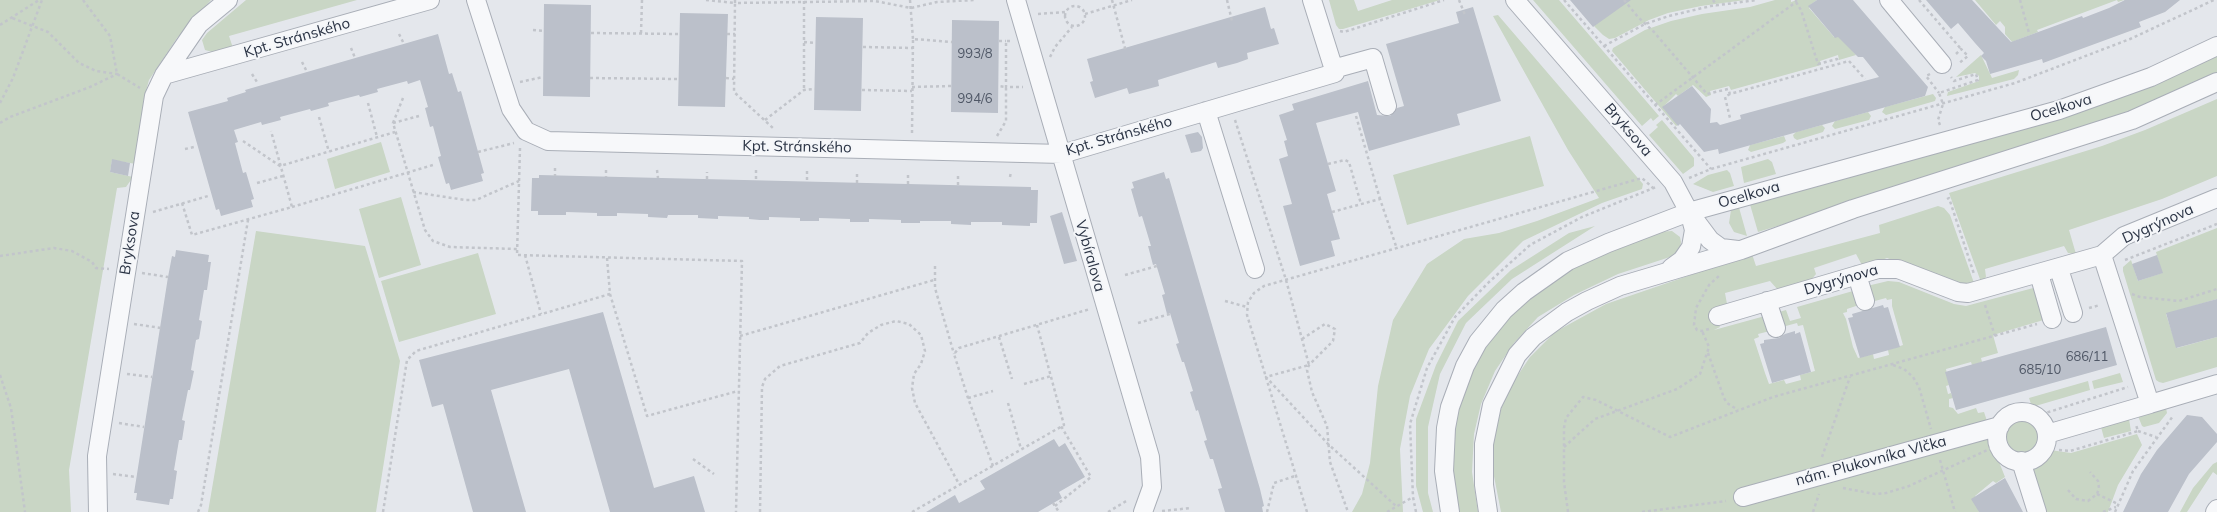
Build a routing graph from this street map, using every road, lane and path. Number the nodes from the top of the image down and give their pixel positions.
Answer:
1 (38, 0) edge
2 (42, 0) edge
3 (83, 0) edge
4 (228, 0) edge
5 (430, 0) edge
6 (476, 0) edge
7 (642, 0) edge
8 (706, 0) edge
9 (804, 0) edge
10 (910, 0) edge
11 (975, 0) edge
12 (1016, 0) edge
13 (1112, 0) edge
14 (1132, 0) edge
15 (1227, 0) edge
16 (1312, 0) edge
17 (1444, 0) edge
18 (1459, 0) edge
19 (1515, 0) edge
20 (1564, 0) edge
21 (1624, 0) edge
22 (1713, 0) edge
23 (1757, 0) edge
24 (1889, 0) edge
25 (1919, 0) edge
26 (2020, 0) edge
27 (2214, 0) edge
28 (735, 1) edge
29 (1796, 1) edge
30 (2208, 1) edge
31 (1114, 5) junction
32 (1717, 6) junction
33 (911, 8) junction
34 (1065, 12) junction
35 (1085, 14) junction
36 (1034, 15) dead end
37 (1465, 15) dead end
38 (12, 18) junction
39 (1232, 21) dead end
40 (0, 24) edge
41 (1645, 24) junction
42 (32, 25) junction
43 (1072, 26) junction
44 (1321, 28) junction
45 (533, 30) dead end
46 (544, 31) dead end
47 (591, 33) dead end
48 (641, 33) junction
49 (2029, 33) dead end
50 (399, 34) dead end
51 (680, 34) dead end
52 (727, 34) dead end
53 (735, 34) junction
54 (913, 39) junction
55 (1012, 40) dead end
56 (999, 41) dead end
57 (804, 42) junction
58 (952, 42) dead end
59 (1006, 42) junction
60 (816, 43) dead end
61 (404, 44) dead end
62 (1604, 46) junction
63 (2217, 46) edge
64 (863, 47) dead end
65 (351, 48) dead end
66 (912, 48) junction
67 (1962, 49) dead end
68 (1126, 52) dead end
69 (355, 58) dead end
70 (1049, 60) dead end
71 (302, 62) dead end
72 (1839, 64) junction
73 (1942, 64) dead end
74 (1333, 69) junction
75 (307, 72) dead end
76 (117, 74) junction
77 (252, 74) dead end
78 (164, 75) junction
79 (543, 77) dead end
80 (1693, 77) junction
81 (590, 78) dead end
82 (726, 78) dead end
83 (679, 79) dead end
84 (734, 79) junction
85 (1865, 79) dead end
86 (258, 82) dead end
87 (2217, 82) edge
88 (515, 83) dead end
89 (951, 86) dead end
90 (998, 86) dead end
91 (912, 87) junction
92 (1006, 87) junction
93 (1025, 87) dead end
94 (815, 89) dead end
95 (804, 90) junction
96 (862, 90) dead end
97 (912, 91) junction
98 (1730, 94) junction
99 (154, 96) junction
100 (403, 98) dead end
101 (0, 103) edge
102 (368, 103) dead end
103 (1235, 103) junction
104 (1387, 106) dead end
105 (1655, 106) junction
106 (1206, 111) junction
107 (419, 116) dead end
108 (1356, 116) dead end
109 (318, 117) dead end
110 (1730, 118) dead end
111 (764, 120) junction
112 (0, 123) edge
113 (393, 123) junction
114 (775, 130) dead end
115 (271, 131) dead end
116 (395, 132) junction
117 (377, 137) junction
118 (912, 137) dead end
119 (994, 140) dead end
120 (243, 141) dead end
121 (194, 147) dead end
122 (185, 149) dead end
123 (328, 152) junction
124 (478, 152) dead end
125 (1062, 154) junction
126 (1328, 164) dead end
127 (433, 165) dead end
128 (280, 166) junction
129 (555, 168) dead end
130 (1711, 169) junction
131 (606, 170) dead end
132 (657, 170) dead end
133 (756, 170) dead end
134 (807, 171) dead end
135 (707, 172) dead end
136 (1011, 172) dead end
137 (407, 173) junction
138 (857, 173) dead end
139 (908, 174) dead end
140 (283, 176) junction
141 (555, 176) dead end
142 (958, 176) dead end
143 (606, 177) dead end
144 (1010, 177) dead end
145 (658, 178) dead end
146 (707, 179) dead end
147 (756, 180) dead end
148 (519, 181) junction
149 (807, 181) dead end
150 (1673, 182) junction
151 (257, 183) dead end
152 (857, 183) dead end
153 (908, 184) dead end
154 (958, 185) dead end
155 (1653, 188) dead end
156 (413, 192) junction
157 (208, 196) dead end
158 (2217, 198) edge
159 (1380, 199) junction
160 (1942, 200) dead end
161 (182, 203) junction
162 (1361, 204) junction
163 (292, 207) junction
164 (1332, 212) dead end
165 (1689, 212) junction
166 (148, 213) dead end
167 (248, 220) junction
168 (2217, 224) edge
169 (517, 249) junction
170 (1397, 249) junction
171 (1741, 250) junction
172 (2102, 255) junction
173 (0, 256) edge
174 (525, 256) junction
175 (607, 258) junction
176 (935, 266) dead end
177 (1156, 266) dead end
178 (1255, 269) dead end
179 (2058, 269) junction
180 (1973, 270) dead end
181 (125, 271) junction
182 (1724, 272) dead end
183 (2039, 274) junction
184 (1125, 275) dead end
185 (1857, 275) junction
186 (1654, 276) junction
187 (168, 277) dead end
188 (934, 280) junction
189 (1286, 280) junction
190 (2111, 282) junction
191 (2217, 289) edge
192 (2130, 293) dead end
193 (610, 294) junction
194 (1225, 301) dead end
195 (1767, 301) junction
196 (1865, 301) dead end
197 (2104, 304) dead end
198 (1248, 307) junction
199 (1094, 308) dead end
200 (2073, 313) joint
201 (541, 314) junction
202 (1170, 314) dead end
203 (1989, 317) dead end
204 (2052, 319) joint
205 (1716, 322) joint
206 (1138, 323) dead end
207 (130, 324) dead end
208 (1037, 325) junction
209 (160, 328) dead end
210 (1776, 328) dead end
211 (1702, 331) junction
212 (740, 336) junction
213 (1995, 336) junction
214 (999, 337) junction
215 (1302, 339) junction
216 (1708, 353) junction
217 (954, 354) junction
218 (1309, 365) junction
219 (125, 373) dead end
220 (0, 375) edge
221 (1051, 376) junction
222 (1850, 376) junction
223 (152, 377) dead end
224 (1266, 377) junction
225 (1012, 379) dead end
226 (1024, 384) dead end
227 (2217, 384) edge
228 (2128, 387) dead end
229 (738, 391) junction
230 (993, 391) dead end
231 (968, 398) junction
232 (1008, 403) dead end
233 (2150, 404) junction
234 (1738, 410) junction
235 (1620, 411) junction
236 (2175, 414) dead end
237 (2036, 416) junction
238 (114, 422) dead end
239 (1061, 426) junction
240 (2000, 426) junction
241 (144, 427) dead end
242 (2138, 431) dead end
243 (2047, 434) junction
244 (2156, 437) junction
245 (1328, 444) junction
246 (1999, 445) junction
247 (1564, 447) junction
248 (1021, 449) junction
249 (693, 458) dead end
250 (2021, 461) junction
251 (993, 466) junction
252 (2090, 472) dead end
253 (109, 474) dead end
254 (714, 474) dead end
255 (1295, 476) junction
256 (1816, 476) junction
257 (136, 477) dead end
258 (959, 484) junction
259 (1839, 488) dead end
260 (2068, 490) dead end
261 (2097, 494) junction
262 (1413, 497) dead end
263 (1736, 499) joint
264 (1138, 505) edge
265 (1396, 506) junction
266 (2117, 506) junction
267 (1191, 508) dead end
268 (2217, 509) edge
269 (25, 512) edge
270 (98, 512) edge
271 (198, 512) edge
272 (383, 512) edge
273 (736, 512) edge
274 (760, 512) edge
275 (912, 512) edge
276 (1059, 512) edge
277 (1108, 512) edge
278 (1154, 512) edge
279 (1267, 512) edge
280 (1307, 512) edge
281 (1348, 512) edge
282 (1387, 512) edge
283 (1450, 512) edge
284 (1488, 512) edge
285 (1568, 512) edge
286 (1642, 512) edge
287 (1814, 512) edge
288 (2037, 512) edge
289 (2103, 512) edge
290 (2115, 512) edge
291 (2215, 512) edge

1 - 38 path
2 - 42 path
3 - 76 path
4 - 78 street, Bryksova
5 - 78 street, Kpt. Stránského
6 - 125 street, Kpt. Stránského
7 - 48 path
8 - 28 path
9 - 28 path
9 - 33 path
9 - 57 path
10 - 33 path
11 - 33 path
12 - 125 street, Vybíralova
13 - 31 path
14 - 31 path
15 - 39 path
16 - 44 street
17 - 44 path
18 - 37 path
19 - 150 street, Bryksova
20 - 62 path
21 - 41 path
22 - 32 path
23 - 32 path
24 - 73 street
25 - 67 path
26 - 49 path
27 - 30 path
28 - 53 path
29 - 72 path
29 - 80 path
30 - 130 path
31 - 35 path
31 - 68 path
32 - 41 path
33 - 54 path
34 - 35 path
34 - 36 path
34 - 43 path
35 - 43 path
38 - 40 path
38 - 42 path
41 - 62 path
41 - 80 path
42 - 76 path
42 - 101 path
43 - 70 path
44 - 74 street
45 - 46 path
47 - 48 path
48 - 51 path
50 - 61 path
52 - 53 path
53 - 84 path
54 - 58 path
54 - 66 path
55 - 59 path
56 - 59 path
57 - 60 path
57 - 95 path
59 - 92 path
62 - 105 path
63 - 165 street, Ocelkova
64 - 66 path
65 - 69 path
66 - 91 path
71 - 75 path
72 - 85 path
72 - 98 path
74 - 103 street, Kpt. Stránského
74 - 104 street
76 - 99 path
76 - 112 path
77 - 86 path
78 - 99 street, Bryksova
79 - 88 path
80 - 98 path
80 - 105 path
81 - 83 path
82 - 84 path
84 - 111 path
87 - 171 street
89 - 91 path
90 - 92 path
91 - 97 path
92 - 93 path
92 - 119 path
94 - 95 path
95 - 111 path
96 - 97 path
97 - 118 path
98 - 110 path
99 - 181 street, Bryksova
100 - 113 path
102 - 117 path
103 - 106 street, Kpt. Stránského
103 - 189 path
105 - 130 path
106 - 125 street, Kpt. Stránského
106 - 178 street
107 - 113 path
108 - 159 path
109 - 123 path
111 - 114 path
113 - 116 path
115 - 128 path
116 - 117 path
116 - 137 path
117 - 123 path
120 - 128 path
121 - 122 path
123 - 128 path
124 - 148 path
125 - 264 street, Vybíralova
126 - 162 path
127 - 137 path
128 - 140 path
129 - 141 path
130 - 150 path
131 - 143 path
132 - 145 path
133 - 147 path
134 - 149 path
135 - 146 path
136 - 144 path
137 - 156 path
137 - 163 path
138 - 152 path
139 - 153 path
140 - 151 path
140 - 163 path
142 - 154 path
148 - 156 path
148 - 169 path
150 - 165 street, Bryksova
155 - 170 path
156 - 169 path
157 - 161 path
158 - 172 street, Dygrýnova
159 - 162 path
159 - 170 path
160 - 180 path
161 - 166 path
161 - 167 path
162 - 164 path
163 - 167 path
165 - 171 street, Bryksova
165 - 186 street
165 - 283 street, Ocelkova
167 - 271 path
168 - 190 path
169 - 174 path
170 - 189 path
171 - 186 street
172 - 179 street, Dygrýnova
172 - 190 street
173 - 181 path
174 - 175 path
174 - 201 path
175 - 193 path
175 - 212 path
176 - 188 path
177 - 184 path
179 - 183 street, Dygrýnova
179 - 200 street
181 - 187 path
181 - 270 street, Bryksova
182 - 211 path
183 - 185 street, Dygrýnova
183 - 204 street
185 - 195 street, Dygrýnova
185 - 196 street
186 - 284 street
188 - 212 path
188 - 217 path
189 - 198 path
189 - 215 path
190 - 233 street
191 - 192 path
193 - 201 path
193 - 229 path
194 - 198 path
195 - 205 street, Dygrýnova
195 - 210 street
197 - 200 path
198 - 224 path
199 - 208 path
201 - 272 path
202 - 206 path
203 - 213 path
204 - 213 path
205 - 211 path
207 - 209 path
208 - 214 path
208 - 221 path
211 - 216 path
212 - 229 path
213 - 222 path
214 - 217 path
214 - 225 path
215 - 218 path
215 - 218 path
216 - 234 path
216 - 235 path
217 - 231 path
218 - 224 path
218 - 245 path
219 - 223 path
220 - 269 path
221 - 226 path
221 - 239 path
222 - 234 path
222 - 256 path
224 - 245 path
224 - 255 path
227 - 233 street
228 - 237 path
229 - 273 path
230 - 231 path
231 - 251 path
232 - 248 path
233 - 243 street
234 - 235 path
235 - 247 path
235 - 247 path
236 - 244 path
237 - 240 street, nám. Plukovníka Vlčka
237 - 243 street
238 - 241 path
239 - 248 path
239 - 276 path
240 - 246 street
240 - 256 street, nám. Plukovníka Vlčka
242 - 244 path
243 - 250 street
244 - 266 path
245 - 265 path
245 - 281 path
246 - 250 street
246 - 259 path
247 - 285 path
248 - 251 path
249 - 254 path
250 - 288 street
251 - 258 path
252 - 261 path
253 - 257 path
255 - 279 path
255 - 280 path
256 - 263 street, nám. Plukovníka Vlčka
256 - 287 path
258 - 274 path
258 - 275 path
260 - 261 path
261 - 266 path
262 - 265 path
263 - 286 path
264 - 277 path
265 - 282 path
266 - 289 path
266 - 290 path
267 - 278 path
268 - 291 street

